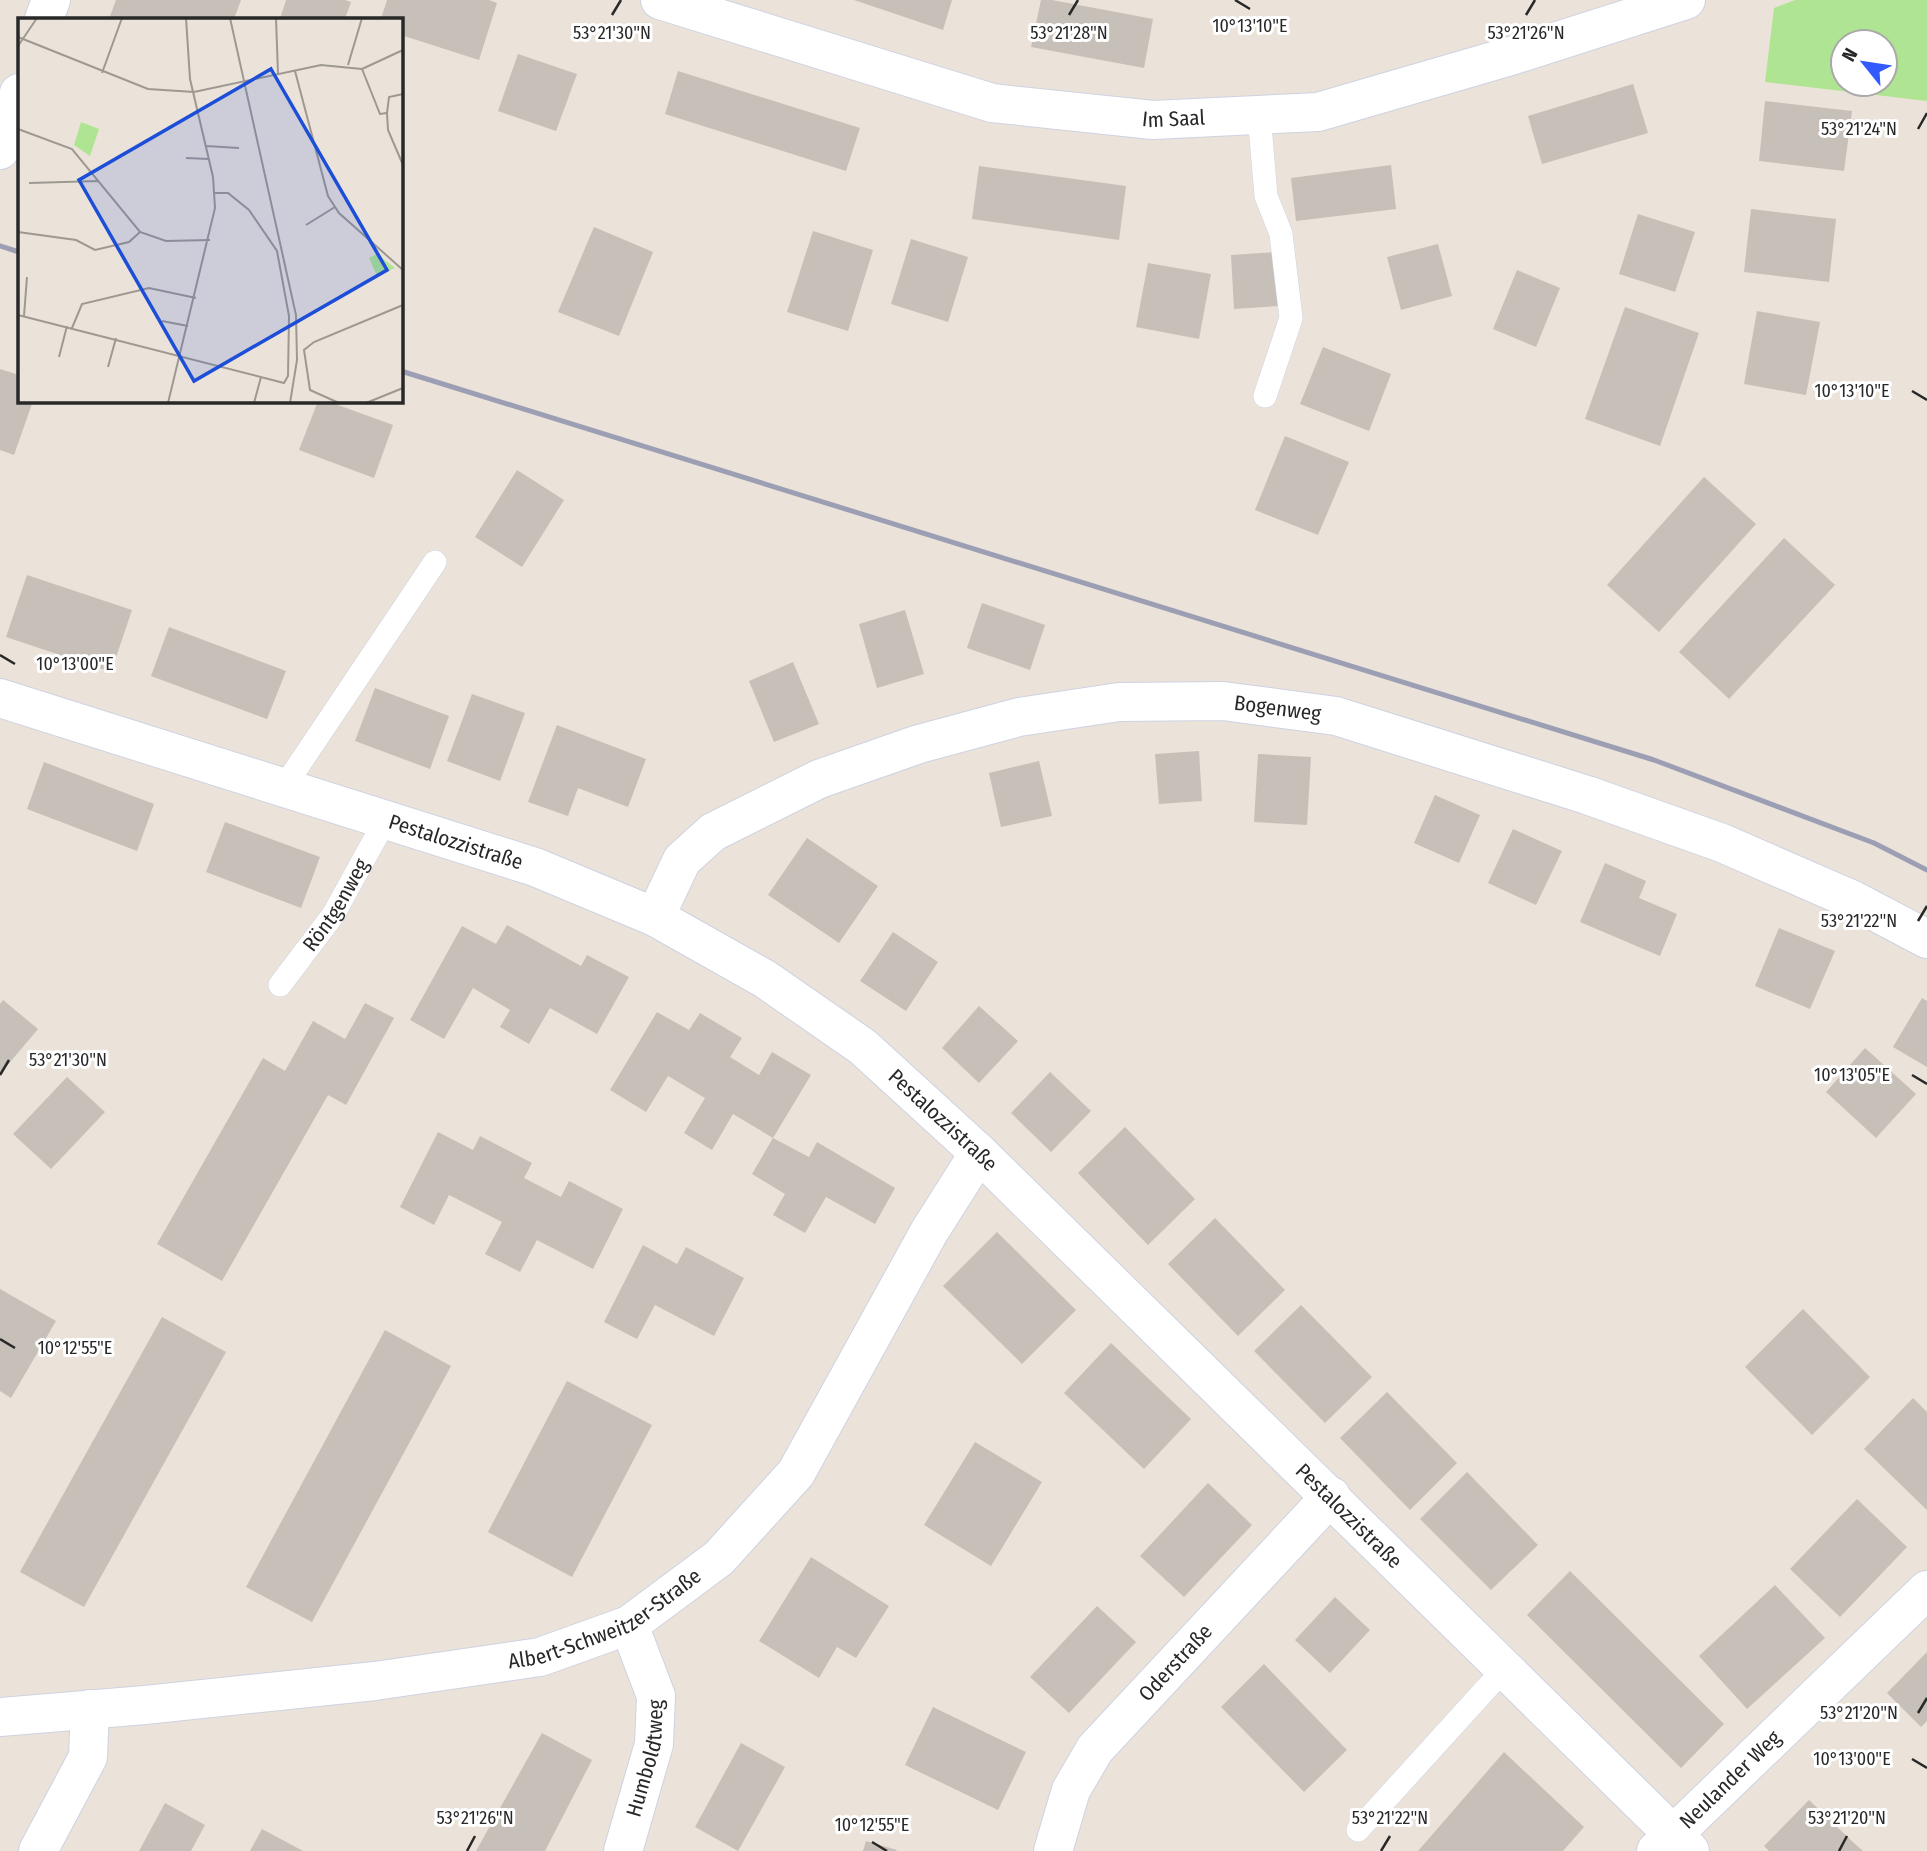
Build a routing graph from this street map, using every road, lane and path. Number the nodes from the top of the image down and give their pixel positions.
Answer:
1 (51, 0) edge
2 (660, 0) edge
3 (1686, 0) edge
4 (44, 18) edge
5 (18, 96) edge
6 (1259, 114) junction
7 (0, 150) edge
8 (1265, 396) dead end
9 (435, 562) dead end
10 (0, 698) edge
11 (284, 787) junction
12 (386, 819) junction
13 (656, 917) junction
14 (1927, 939) edge
15 (280, 985) dead end
16 (979, 1153) junction
17 (1331, 1496) junction
18 (1927, 1590) edge
19 (629, 1625) junction
20 (1505, 1668) junction
21 (90, 1709) junction
22 (0, 1717) edge
23 (1358, 1830) dead end
24 (1673, 1845) edge
25 (38, 1851) edge
26 (622, 1851) edge
27 (1053, 1851) edge

1 - 4 street
2 - 6 street, Im Saal
3 - 6 street, Im Saal
5 - 7 street
6 - 8 lane
9 - 11 lane
10 - 11 street, Pestalozzistraße
11 - 12 street, Pestalozzistraße
12 - 13 street, Pestalozzistraße
12 - 15 lane, Röntgenweg
13 - 14 street, Bogenweg
13 - 16 street, Pestalozzistraße
16 - 17 street, Pestalozzistraße
16 - 19 street, Albert-Schweitzer-Straße
17 - 20 street, Pestalozzistraße
17 - 27 street, Oderstraße
18 - 24 street, Neulander Weg
19 - 21 street, Albert-Schweitzer-Straße
19 - 26 street, Humboldtweg
20 - 23 lane
20 - 24 street, Pestalozzistraße
21 - 22 street, Albert-Schweitzer-Straße
21 - 25 street

